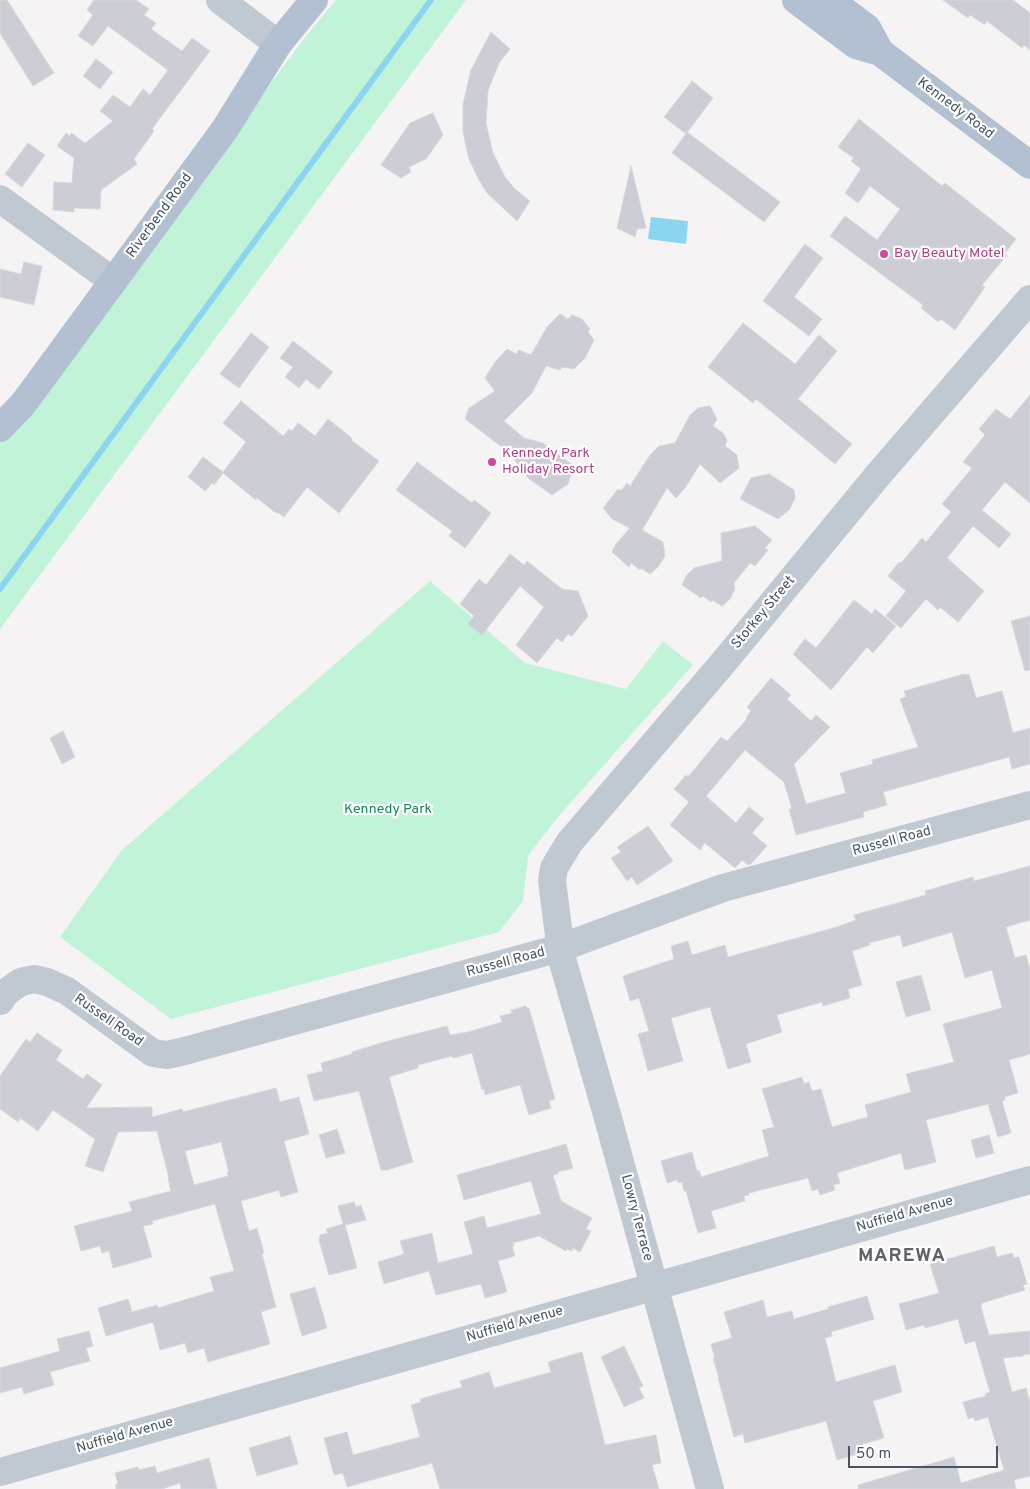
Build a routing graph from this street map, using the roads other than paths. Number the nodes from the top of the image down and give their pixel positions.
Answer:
1 (220, 0) edge
2 (314, 0) edge
3 (796, 0) edge
4 (842, 5) edge
5 (278, 44) junction
6 (880, 52) junction
7 (1030, 165) edge
8 (0, 199) edge
9 (113, 281) junction
10 (1030, 299) edge
11 (0, 428) edge
12 (1030, 805) edge
13 (560, 948) junction
14 (0, 1001) edge
15 (1030, 1180) edge
16 (654, 1285) junction
17 (0, 1472) edge
18 (710, 1489) edge

1 - 5 street
2 - 5 main road, Riverbend Road
3 - 6 main road, Kennedy Road
4 - 6 main road, Kennedy Road
5 - 9 main road, Riverbend Road
6 - 7 main road, Kennedy Road
8 - 9 street
9 - 11 main road, Riverbend Road
10 - 13 street, Storkey Street
12 - 13 street, Russell Road
13 - 14 street, Russell Road
13 - 16 street, Lowry Terrace
15 - 16 street, Nuffield Avenue
16 - 17 street, Nuffield Avenue
16 - 18 street, Lowry Terrace

